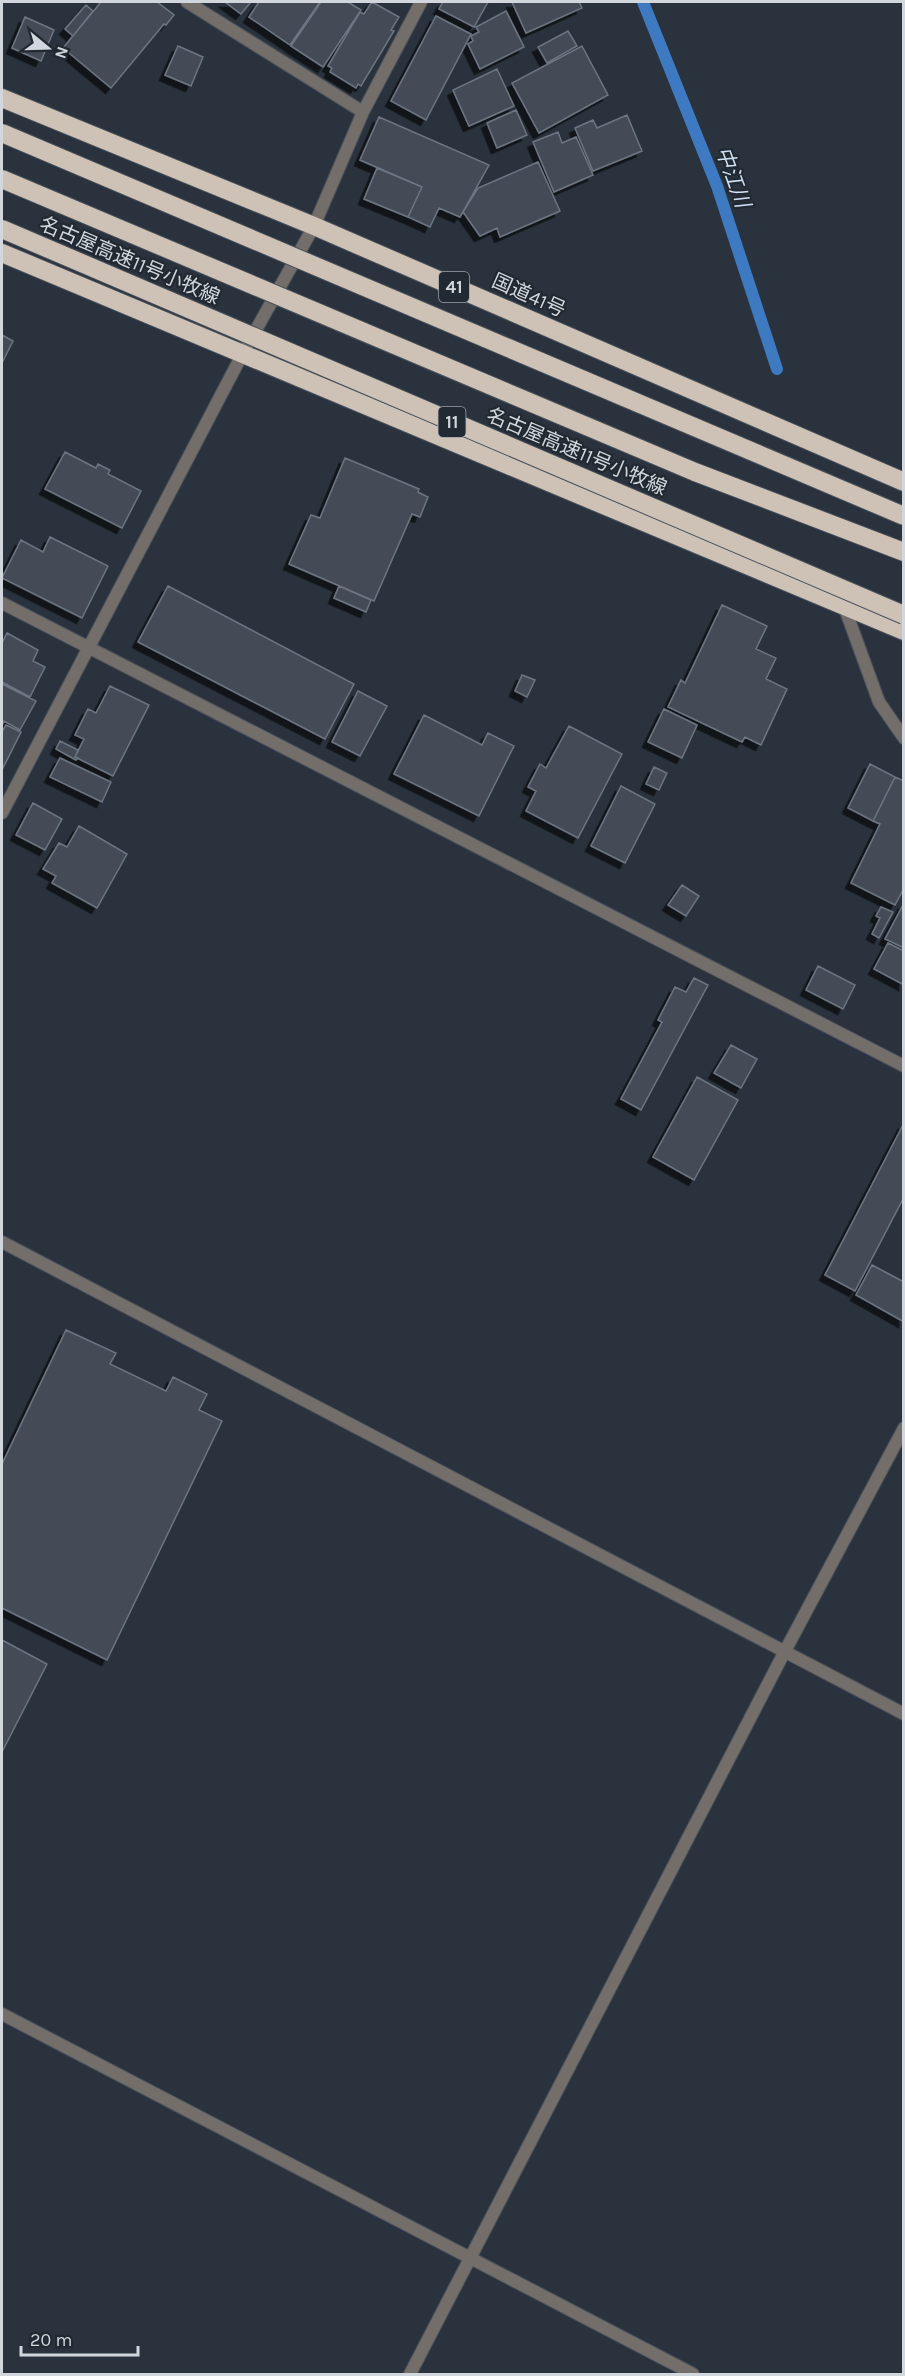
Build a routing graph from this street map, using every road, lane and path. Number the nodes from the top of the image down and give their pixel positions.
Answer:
1 (187, 2) edge
2 (422, 2) edge
3 (2, 98) edge
4 (363, 112) junction
5 (2, 133) edge
6 (2, 179) edge
7 (314, 226) junction
8 (2, 229) edge
9 (2, 253) edge
10 (243, 353) junction
11 (903, 483) edge
12 (903, 516) edge
13 (903, 552) edge
14 (2, 603) edge
15 (844, 606) junction
16 (903, 615) edge
17 (903, 631) edge
18 (88, 649) junction
19 (903, 738) edge
20 (2, 813) edge
21 (903, 1066) edge
22 (2, 1242) edge
23 (903, 1428) edge
24 (784, 1651) junction
25 (903, 1714) edge
26 (2, 2014) edge
27 (470, 2257) junction
28 (410, 2374) edge
29 (693, 2374) edge

1 - 4 street
2 - 4 street
3 - 7 highway, 国道41号 / 41
4 - 7 street
5 - 12 highway, bridge
6 - 13 highway, bridge
7 - 10 street
7 - 11 highway, 国道41号 / 41
8 - 16 highway, 名古屋高速11号小牧線 / 11, bridge
9 - 10 highway
10 - 15 highway
10 - 18 street
14 - 18 street
15 - 17 highway
15 - 19 street
18 - 20 street
18 - 21 street
22 - 24 street
23 - 24 street
24 - 25 street
24 - 27 street
26 - 27 street
27 - 28 street
27 - 29 street

